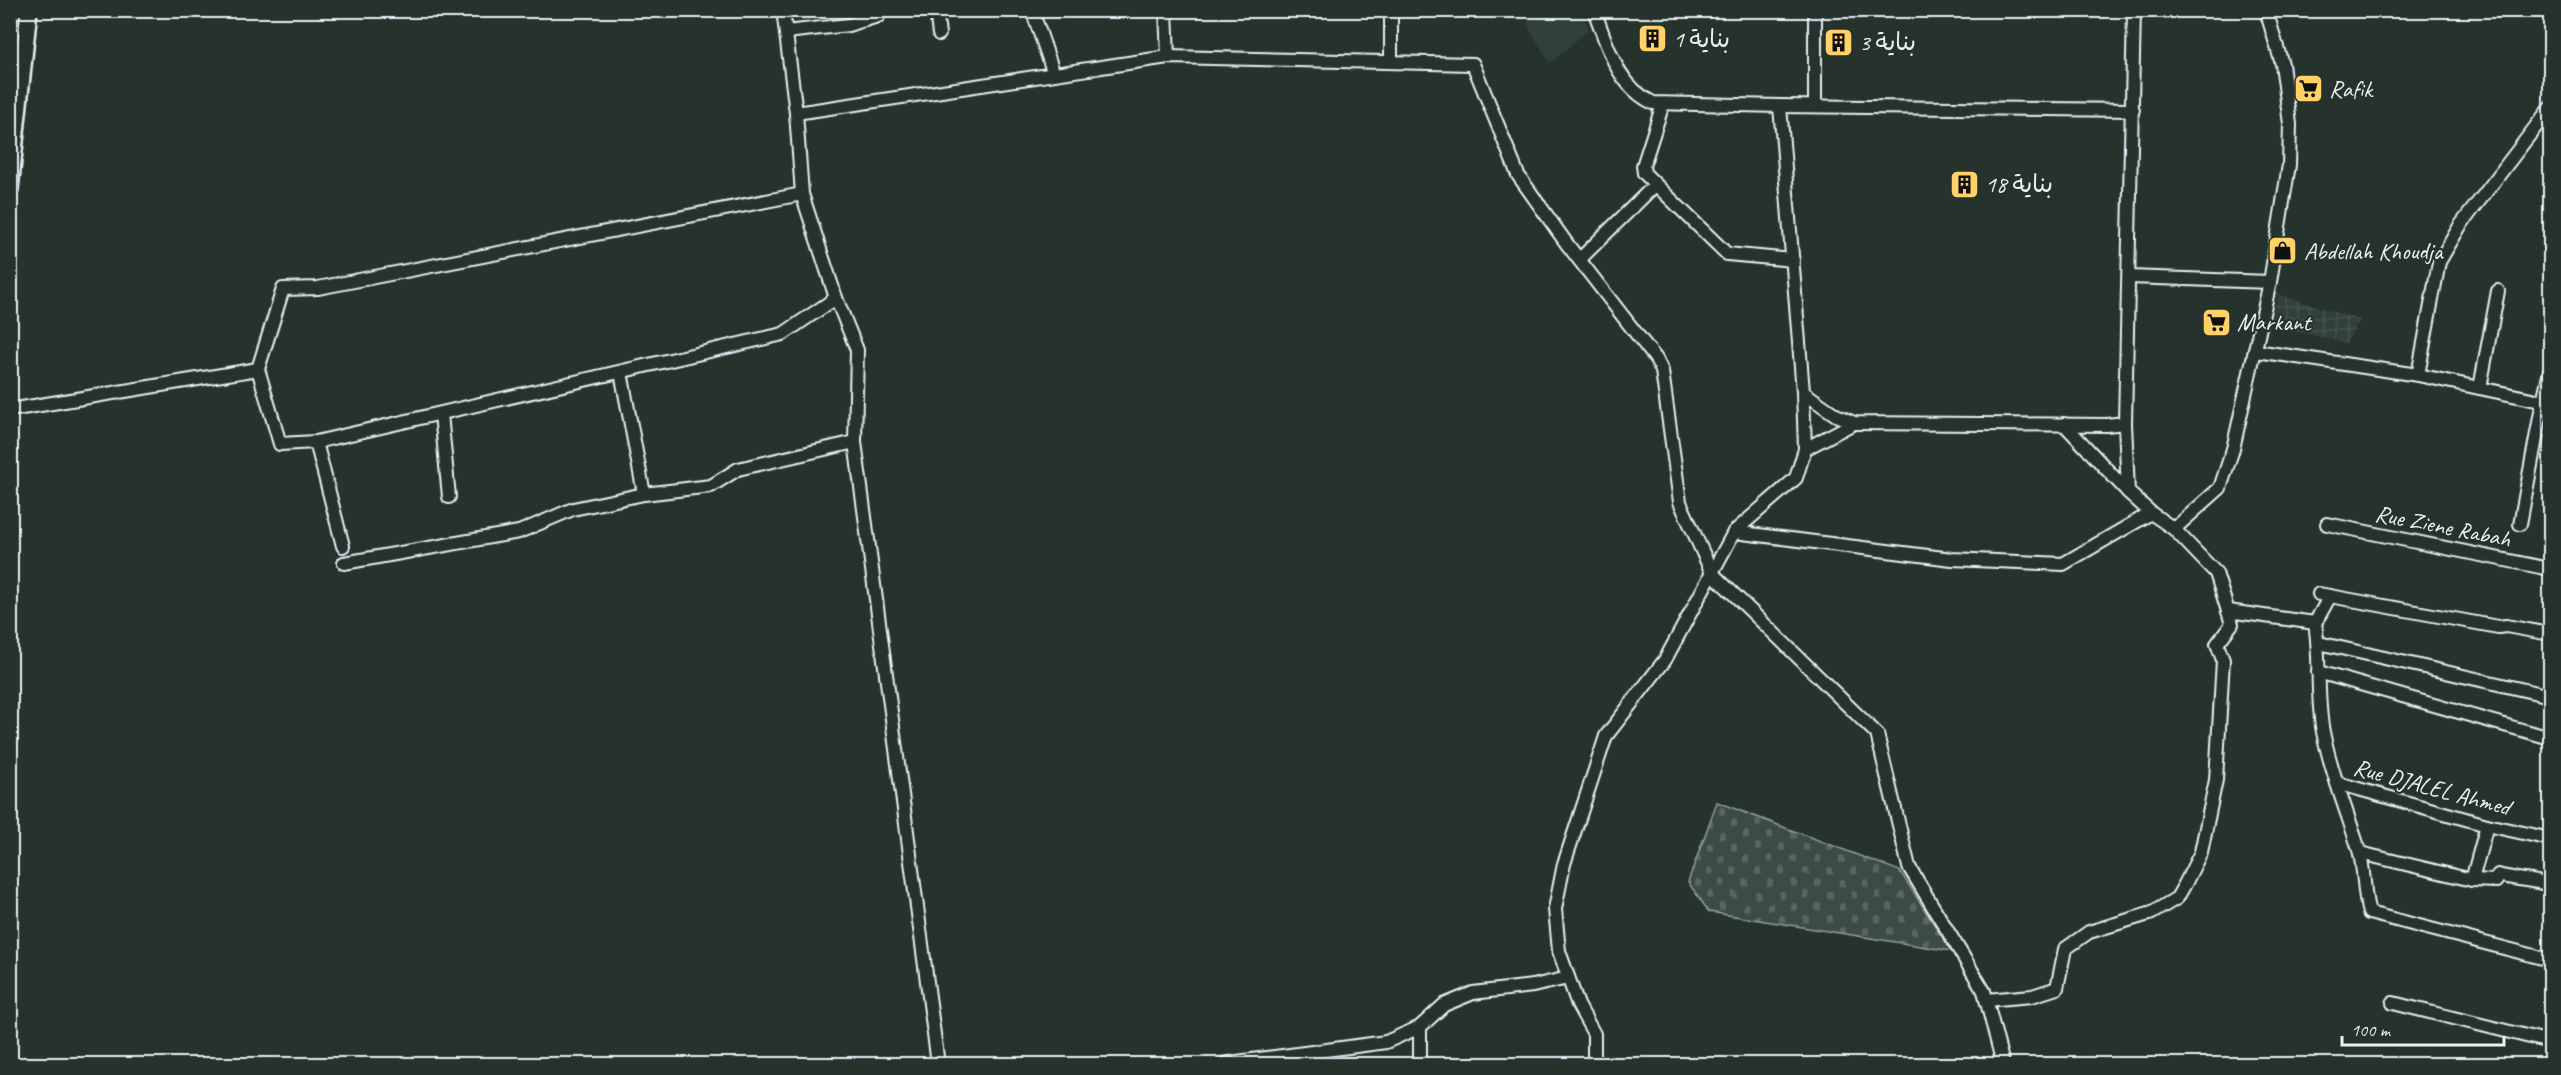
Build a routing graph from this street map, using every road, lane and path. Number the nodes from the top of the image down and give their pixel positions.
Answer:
1 (29, 10) edge
2 (783, 10) edge
3 (846, 10) edge
4 (878, 10) edge
5 (936, 10) edge
6 (1032, 10) edge
7 (1166, 10) edge
8 (1390, 10) edge
9 (1594, 10) edge
10 (1815, 10) edge
11 (2134, 10) edge
12 (2266, 10) edge
13 (848, 25) junction
14 (786, 32) junction
15 (939, 34) dead end
16 (1168, 57) junction
17 (1391, 62) junction
18 (1054, 74) junction
19 (1663, 104) junction
20 (1780, 106) junction
21 (1815, 106) junction
22 (2550, 108) edge
23 (2133, 110) junction
24 (796, 113) junction
25 (1655, 184) junction
26 (10, 189) edge
27 (802, 194) junction
28 (1580, 259) junction
29 (1793, 260) junction
30 (2129, 277) junction
31 (2270, 282) junction
32 (2498, 291) dead end
33 (836, 298) junction
34 (2256, 351) junction
35 (258, 369) junction
36 (2550, 371) edge
37 (621, 372) junction
38 (2418, 375) junction
39 (2480, 388) junction
40 (1803, 392) junction
41 (2546, 402) edge
42 (10, 410) edge
43 (441, 414) junction
44 (1854, 423) junction
45 (2125, 423) junction
46 (2064, 424) junction
47 (316, 442) junction
48 (855, 442) junction
49 (1805, 449) junction
50 (2128, 492) junction
51 (644, 494) junction
52 (449, 496) dead end
53 (2151, 513) junction
54 (2327, 524) dead end
55 (2520, 524) dead end
56 (2174, 529) junction
57 (1734, 532) junction
58 (343, 546) dead end
59 (344, 563) dead end
60 (2550, 569) edge
61 (1712, 573) junction
62 (2228, 611) junction
63 (2315, 623) junction
64 (2550, 634) edge
65 (2319, 643) junction
66 (2318, 672) junction
67 (2550, 696) edge
68 (2550, 738) edge
69 (2337, 783) junction
70 (2487, 825) junction
71 (2550, 839) edge
72 (2360, 853) junction
73 (2472, 880) junction
74 (2550, 885) edge
75 (2550, 960) edge
76 (1568, 978) junction
77 (1986, 1000) junction
78 (2393, 1003) dead end
79 (1420, 1027) junction
80 (2550, 1042) edge
81 (938, 1065) edge
82 (1222, 1065) edge
83 (1420, 1065) edge
84 (1594, 1065) edge
85 (2003, 1065) edge

1 - 26 street
2 - 14 street
3 - 13 street
4 - 13 street
5 - 15 street
6 - 18 street
7 - 16 street
8 - 17 street
9 - 19 street
10 - 21 street
11 - 23 street
12 - 31 street
13 - 14 street
14 - 24 street
16 - 17 street
16 - 18 street
17 - 28 street
18 - 24 street
19 - 20 street
19 - 25 street
20 - 21 street
20 - 29 street
21 - 23 street
22 - 38 street
23 - 30 street
24 - 27 street
25 - 28 street
25 - 29 street
27 - 33 street
27 - 35 street
28 - 61 street
29 - 40 street
30 - 31 street
30 - 45 street
31 - 34 street
32 - 39 street
33 - 37 street
33 - 48 street
34 - 38 street
34 - 56 street
35 - 42 street
35 - 47 street
36 - 41 street
37 - 43 street
37 - 51 street
38 - 39 street
39 - 41 street
40 - 44 street
40 - 49 street
41 - 55 street
43 - 47 street
43 - 52 street
44 - 46 street
44 - 49 street
45 - 46 street
45 - 50 street
46 - 50 street
47 - 58 street
48 - 51 street
48 - 81 street
49 - 57 street
50 - 53 street
51 - 59 street
53 - 56 street
53 - 57 street
54 - 60 street, Rue Ziene Rabah
56 - 62 street
57 - 61 street
61 - 76 street
61 - 77 street
62 - 63 street
62 - 77 street
63 - 64 street
63 - 65 street
65 - 66 street
65 - 67 street
66 - 68 street
66 - 69 street
69 - 70 street, Rue DJALEL Ahmed
69 - 72 street
70 - 71 street, Rue DJALEL Ahmed
70 - 73 street
72 - 73 street
72 - 75 street
73 - 74 street
76 - 79 street
76 - 84 street
77 - 85 street
78 - 80 street
79 - 82 street
79 - 83 street

